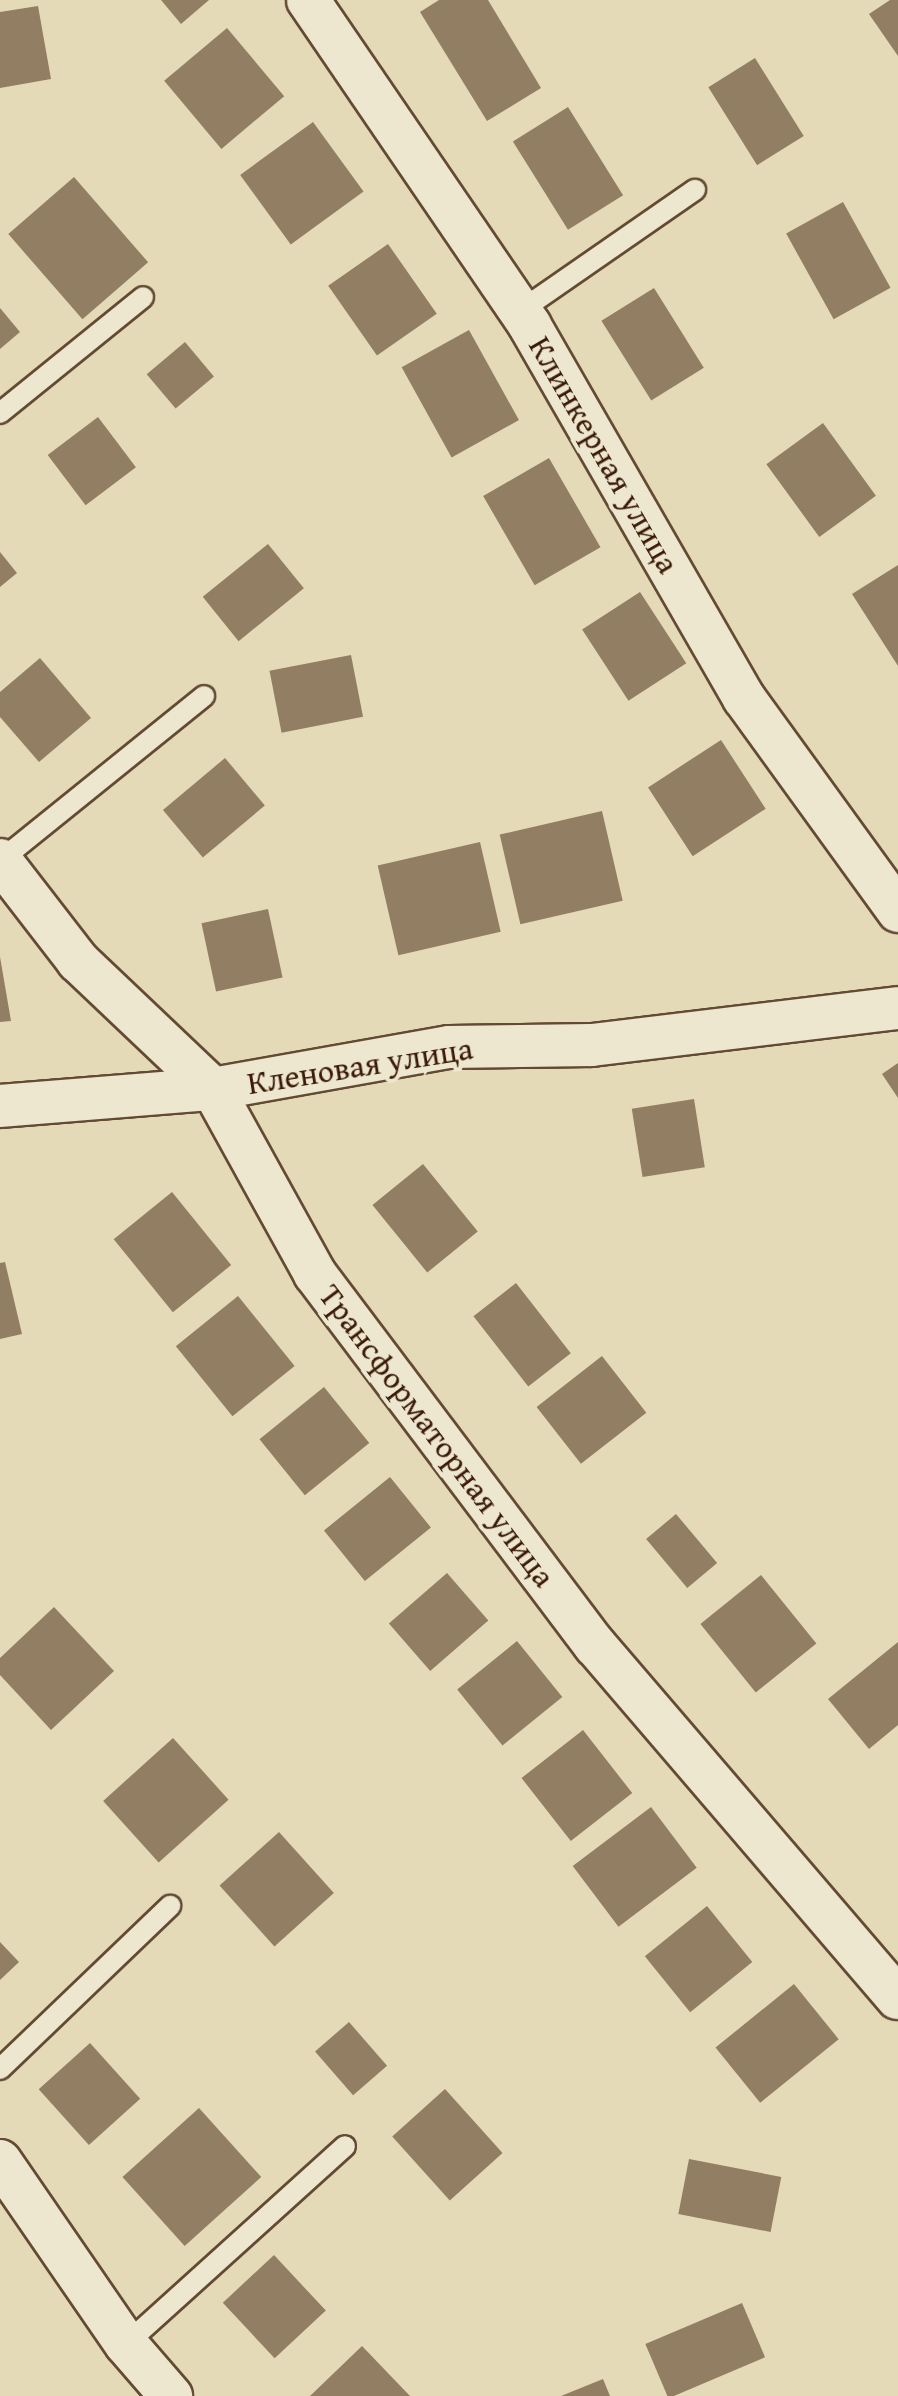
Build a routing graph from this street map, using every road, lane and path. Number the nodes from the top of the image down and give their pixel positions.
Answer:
1 (308, 0) edge
2 (695, 190) dead end
3 (144, 298) dead end
4 (520, 311) junction
5 (0, 413) edge
6 (204, 696) dead end
7 (0, 860) edge
8 (898, 911) edge
9 (898, 1008) edge
10 (213, 1089) junction
11 (0, 1106) edge
12 (170, 1906) dead end
13 (898, 1998) edge
14 (0, 2069) edge
15 (345, 2146) dead end
16 (0, 2161) edge
17 (126, 2344) junction
18 (171, 2396) edge

1 - 4 street, Клинкерная улица
2 - 4 lane
3 - 5 lane
4 - 8 street, Клинкерная улица
6 - 7 lane
7 - 10 street, Трансформаторная улица
9 - 10 street, Кленовая улица
10 - 11 street, Кленовая улица
10 - 13 street, Трансформаторная улица
12 - 14 lane
15 - 17 lane
16 - 17 street
17 - 18 street

